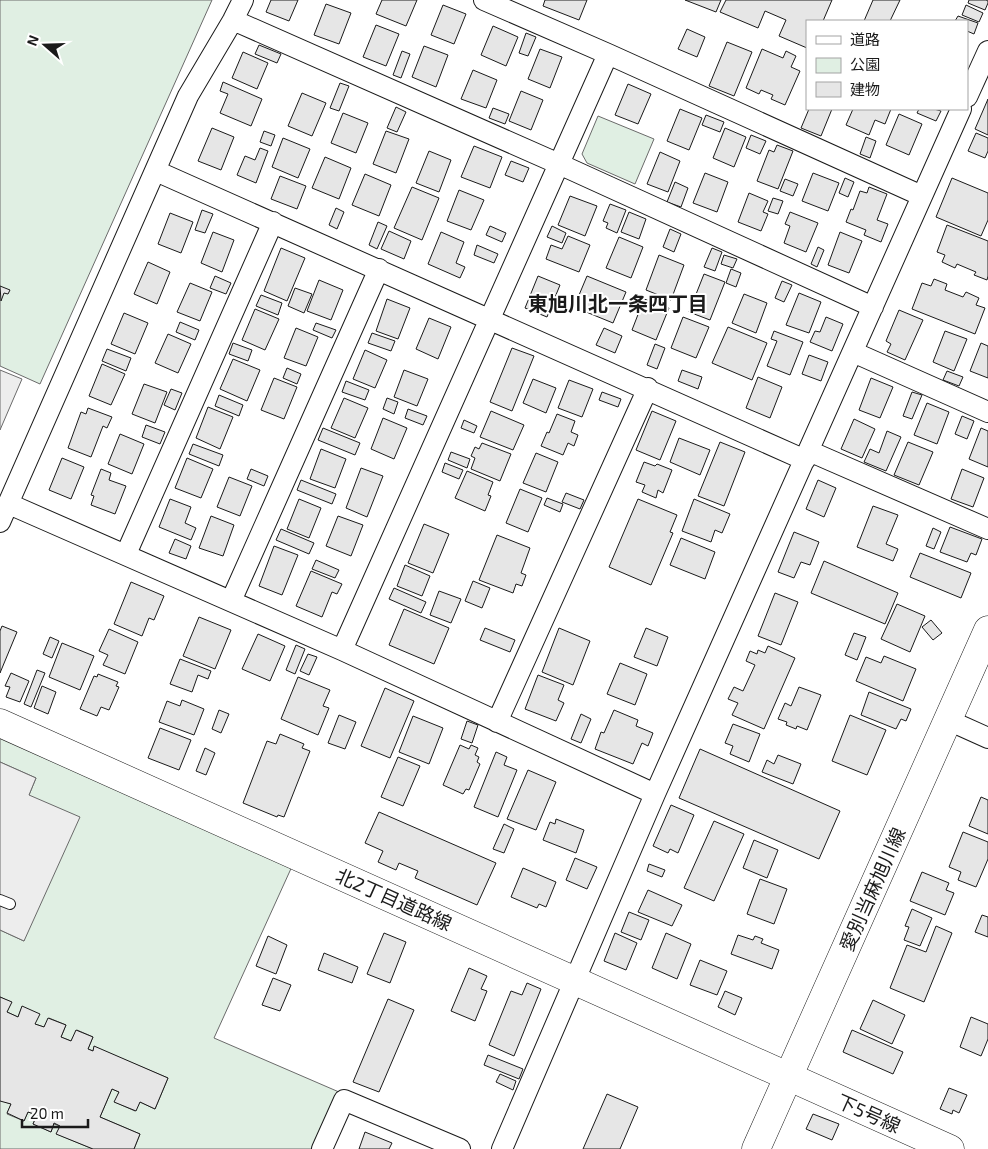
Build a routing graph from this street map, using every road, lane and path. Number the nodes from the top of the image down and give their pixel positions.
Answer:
1 (242, 0) edge
2 (484, 0) edge
3 (233, 20) junction
4 (988, 51) edge
5 (608, 54) junction
6 (968, 95) edge
7 (961, 110) edge
8 (559, 164) junction
9 (156, 171) junction
10 (922, 196) junction
11 (273, 222) junction
12 (379, 269) junction
13 (873, 307) junction
14 (490, 318) junction
15 (853, 352) junction
16 (648, 388) junction
17 (988, 412) edge
18 (807, 455) junction
19 (3, 515) edge
20 (988, 529) edge
21 (126, 554) junction
22 (231, 601) junction
23 (988, 630) edge
24 (342, 650) junction
25 (948, 720) junction
26 (497, 722) junction
27 (0, 723) edge
28 (988, 738) edge
29 (655, 794) junction
30 (575, 980) junction
31 (788, 1077) junction
32 (322, 1149) edge
33 (460, 1149) edge
34 (502, 1149) edge
35 (756, 1149) edge
36 (950, 1149) edge

1 - 3 street
2 - 5 street
3 - 8 street
3 - 9 street
4 - 6 street
5 - 8 street
5 - 10 street
7 - 10 street
8 - 13 street
8 - 14 street
9 - 11 street
9 - 19 street
10 - 13 street
11 - 12 street
11 - 21 street
12 - 14 street
12 - 22 street
13 - 15 street
14 - 16 street
14 - 24 street
15 - 17 street
15 - 18 street
16 - 18 street
16 - 26 street
18 - 20 street
18 - 29 street
19 - 21 street
21 - 22 street
22 - 24 street
23 - 25 street, 愛別当麻旭川線
24 - 26 street
25 - 28 street
25 - 31 street, 愛別当麻旭川線
26 - 29 street
27 - 30 street, 北2丁目道路線
29 - 30 street
30 - 31 street, 北2丁目道路線
30 - 34 street
31 - 35 street, 愛別当麻旭川線
31 - 36 street, 下5号線
32 - 33 street

